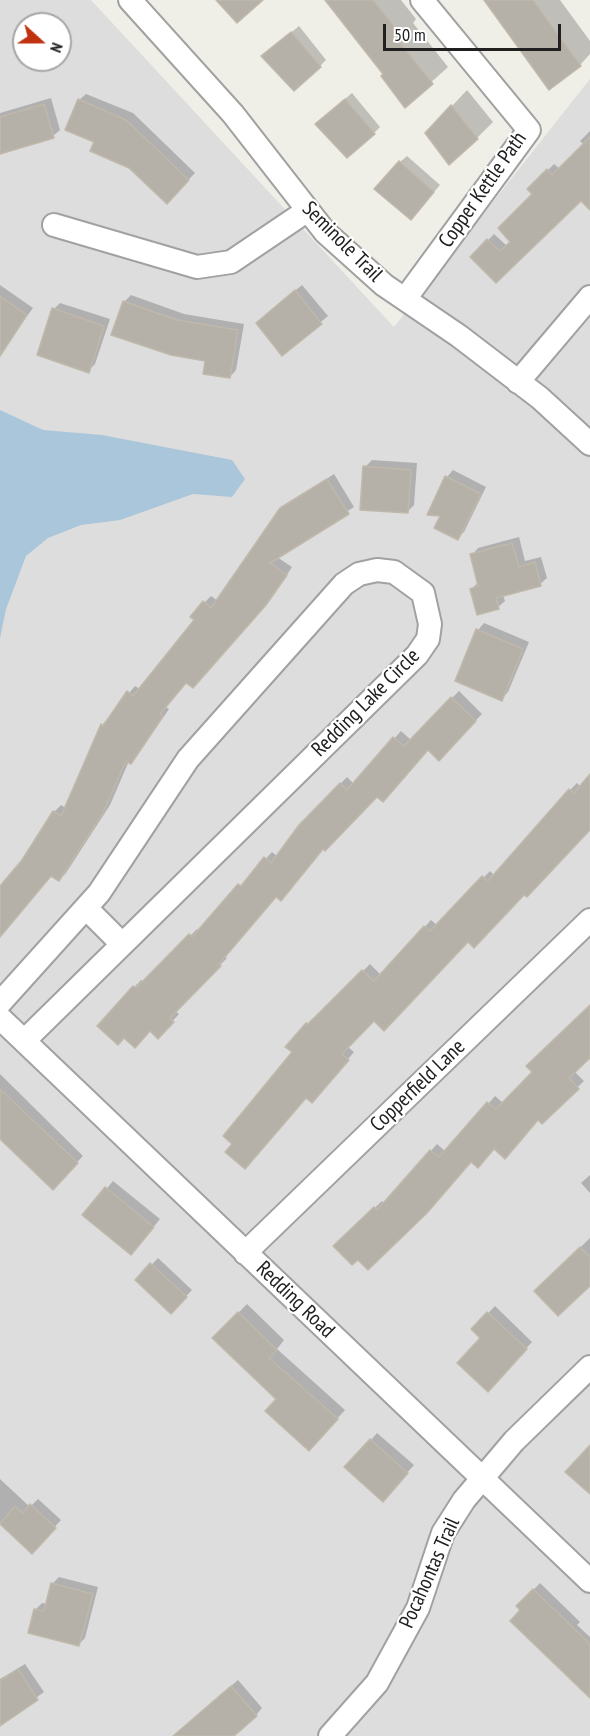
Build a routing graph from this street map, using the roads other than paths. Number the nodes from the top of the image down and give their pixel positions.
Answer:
1 (130, 0) edge
2 (422, 0) edge
3 (308, 210) junction
4 (54, 225) dead end
5 (590, 297) edge
6 (405, 299) junction
7 (518, 382) junction
8 (590, 444) edge
9 (86, 908) junction
10 (590, 920) edge
11 (122, 944) junction
12 (0, 1003) edge
13 (0, 1018) edge
14 (24, 1041) junction
15 (245, 1253) junction
16 (590, 1367) edge
17 (482, 1479) junction
18 (590, 1581) edge
19 (330, 1736) edge

1 - 3 street, Seminole Trail
2 - 6 street, Copper Kettle Path
3 - 4 street
3 - 6 street, Seminole Trail
5 - 7 street
6 - 7 street, Seminole Trail
7 - 8 street, Seminole Trail
9 - 11 street
9 - 11 street, Redding Lake Circle
9 - 12 street, Redding Lake Circle
10 - 15 street, Copperfield Lane
11 - 14 street, Redding Lake Circle
13 - 14 street, Redding Road
14 - 15 street, Redding Road
15 - 17 street, Redding Road
16 - 17 street, Pocahontas Trail
17 - 18 street, Redding Road
17 - 19 street, Pocahontas Trail

